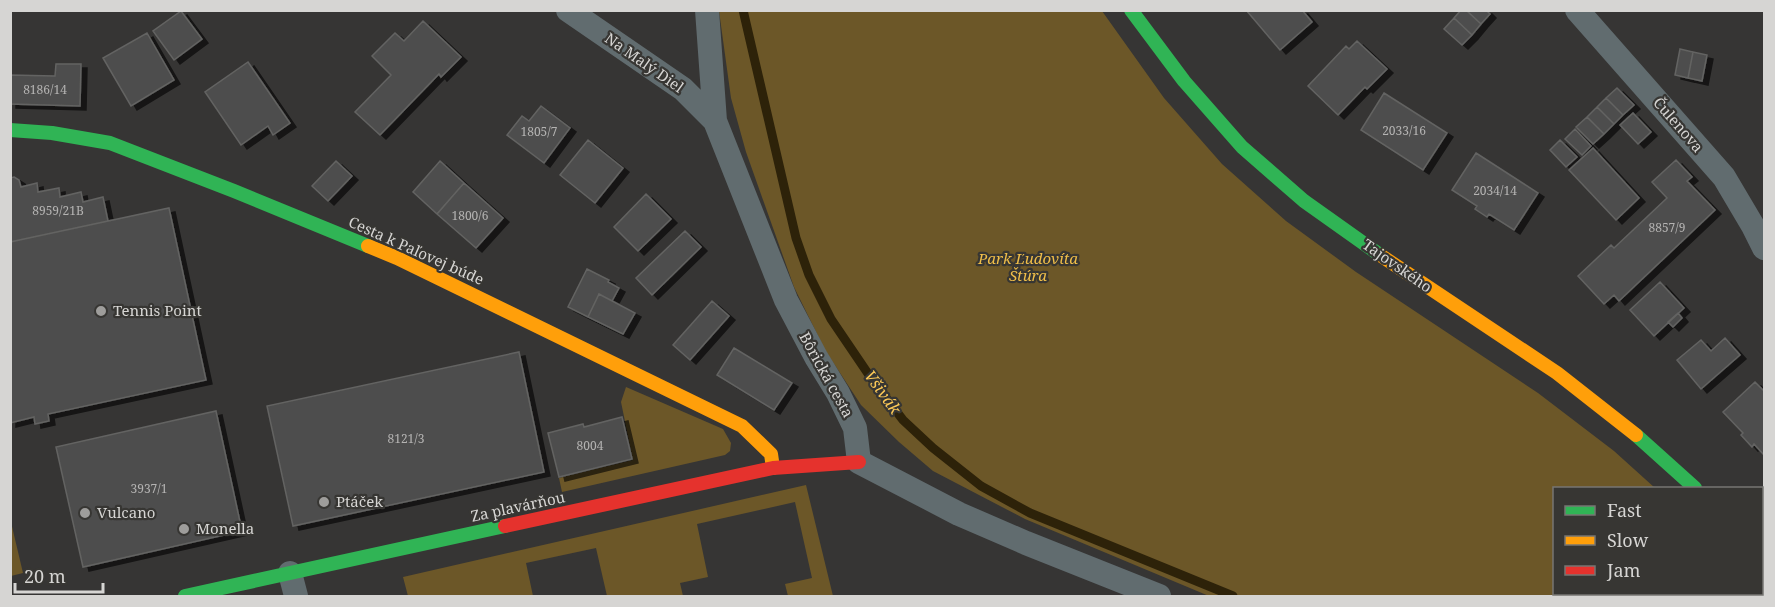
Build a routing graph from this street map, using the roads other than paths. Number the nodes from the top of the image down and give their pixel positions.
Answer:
1 (568, 10) edge
2 (707, 10) edge
3 (1131, 10) edge
4 (1583, 13) edge
5 (716, 122) junction
6 (10, 130) edge
7 (1764, 248) edge
8 (860, 462) junction
9 (773, 468) junction
10 (1693, 487) edge
11 (293, 585) edge
12 (185, 597) edge
13 (1159, 597) edge

1 - 5 street, Na Malý Diel
2 - 5 street, Bôrická cesta
3 - 10 street, Tajovského
4 - 7 street, Čulenova
5 - 8 street, Bôrická cesta
6 - 9 street, Cesta k Paľovej búde
8 - 9 street, Za plavárňou
8 - 13 street
9 - 11 street, Za plavárňou
11 - 12 street, Za plavárňou

